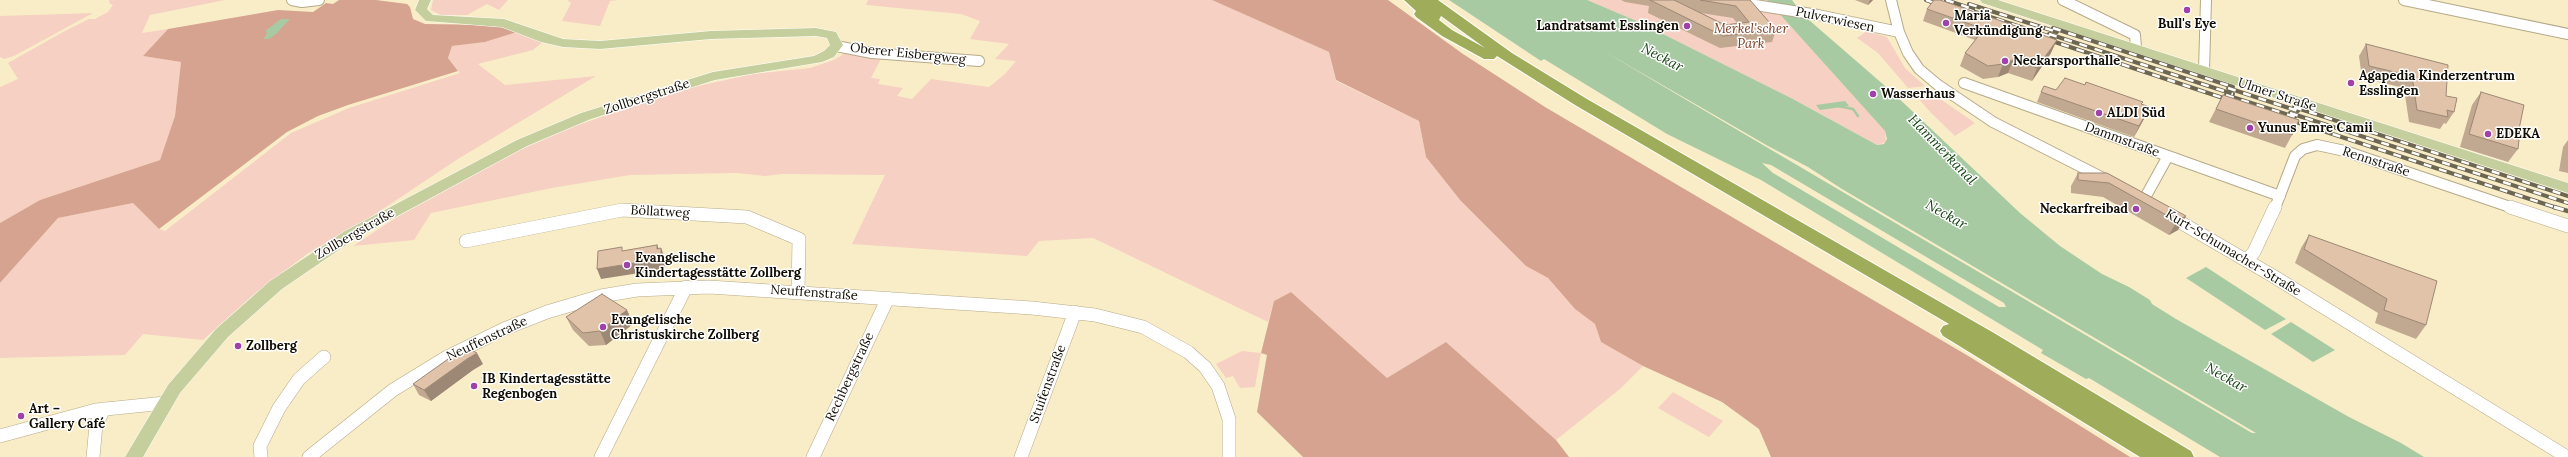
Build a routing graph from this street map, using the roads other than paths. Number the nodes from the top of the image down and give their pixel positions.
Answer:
1 (292, 0) edge
2 (319, 0) edge
3 (425, 0) edge
4 (1400, 0) edge
5 (1411, 0) edge
6 (1428, 0) edge
7 (1724, 0) edge
8 (1890, 0) edge
9 (1986, 0) edge
10 (2063, 0) edge
11 (2206, 0) edge
12 (2404, 0) edge
13 (1753, 6) junction
14 (1762, 18) edge
15 (1899, 32) junction
16 (2568, 34) edge
17 (836, 46) junction
18 (2136, 48) junction
19 (1489, 56) junction
20 (979, 61) dead end
21 (2204, 71) junction
22 (1964, 83) dead end
23 (2168, 156) junction
24 (2120, 187) edge
25 (2568, 188) edge
26 (2280, 196) junction
27 (2568, 226) edge
28 (466, 241) dead end
29 (2247, 260) junction
30 (686, 287) junction
31 (798, 291) junction
32 (888, 298) junction
33 (1075, 312) junction
34 (324, 357) dead end
35 (165, 403) junction
36 (104, 409) junction
37 (0, 436) edge
38 (92, 457) edge
39 (134, 457) edge
40 (261, 457) edge
41 (309, 457) edge
42 (601, 457) edge
43 (813, 457) edge
44 (1021, 457) edge
45 (1229, 457) edge
46 (2158, 457) edge
47 (2183, 457) edge
48 (2567, 457) edge

1 - 2 street
3 - 17 main road
4 - 19 highway
5 - 19 highway
6 - 47 highway
7 - 13 street, Pulverwiesen
8 - 15 street
9 - 18 main road, Ulmer Straße
10 - 18 street
11 - 21 street
12 - 16 street
13 - 14 street
13 - 15 street, Pulverwiesen
15 - 24 street
17 - 20 street, Oberer Eisbergweg
17 - 35 main road, Zollbergstraße
18 - 21 main road, Ulmer Straße
19 - 46 highway
21 - 25 main road, Ulmer Straße
22 - 23 street, Dammstraße
23 - 26 street, Dammstraße
23 - 29 street, Kurt-Schumacher-Straße
26 - 27 street, Rennstraße
26 - 29 street, Rennstraße
28 - 31 street, Böllatweg
29 - 48 street, Kurt-Schumacher-Straße
30 - 31 street, Neuffenstraße
30 - 41 street, Neuffenstraße
30 - 42 street
31 - 32 street, Neuffenstraße
32 - 33 street, Neuffenstraße
32 - 43 street, Rechbergstraße
33 - 44 street, Stuifenstraße
33 - 45 street, Neuffenstraße
34 - 40 street
35 - 36 street
35 - 39 main road, Zollbergstraße
36 - 37 street
36 - 38 street

